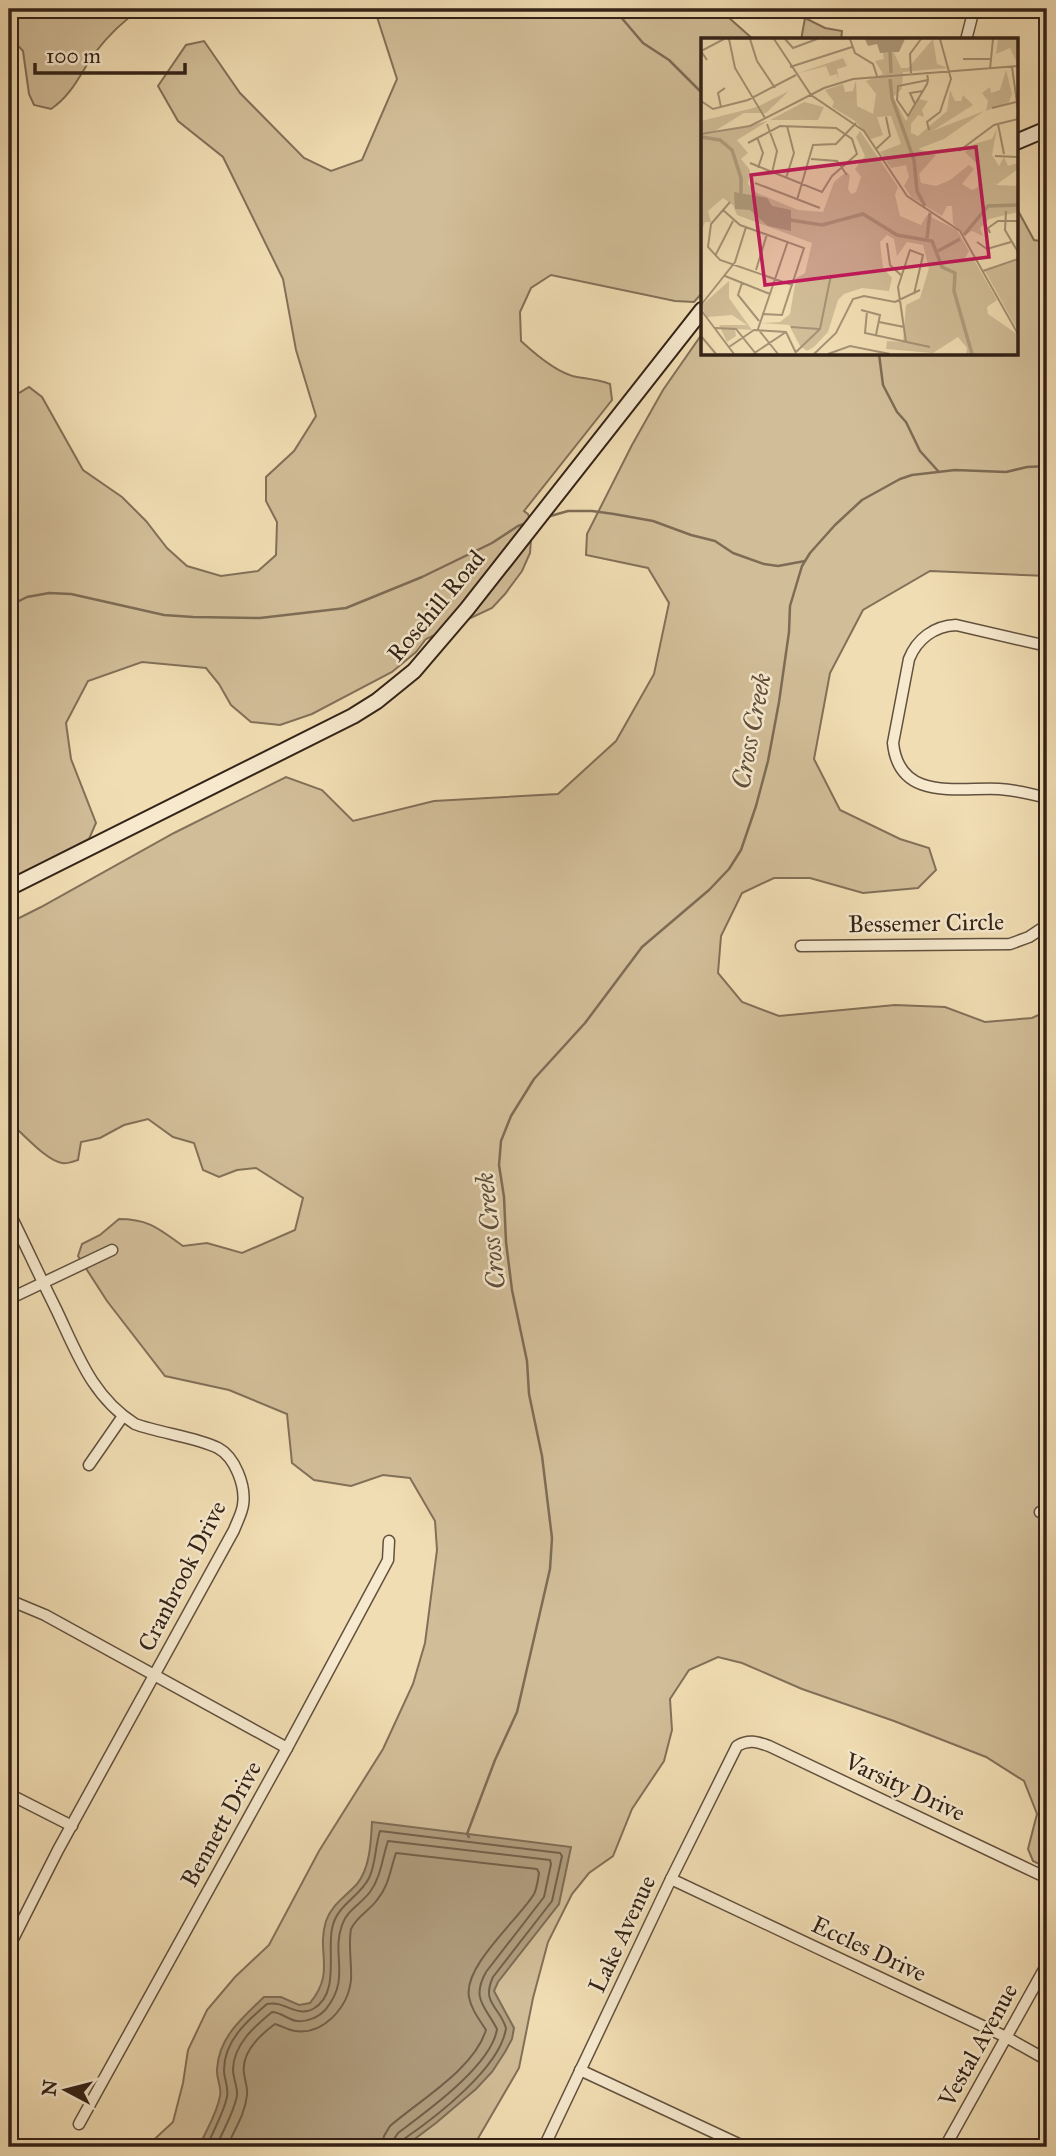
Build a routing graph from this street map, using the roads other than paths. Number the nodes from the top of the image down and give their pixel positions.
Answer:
1 (974, 9) edge
2 (966, 38) edge
3 (1047, 129) edge
4 (1018, 141) edge
5 (701, 311) edge
6 (1047, 646) edge
7 (1047, 798) edge
8 (9, 888) edge
9 (1047, 925) edge
10 (801, 946) dead end
11 (9, 1212) edge
12 (112, 1250) dead end
13 (43, 1283) junction
14 (9, 1299) edge
15 (123, 1416) junction
16 (89, 1465) dead end
17 (389, 1541) dead end
18 (9, 1600) edge
19 (155, 1675) junction
20 (743, 1742) joint
21 (288, 1748) junction
22 (9, 1794) edge
23 (72, 1826) junction
24 (1047, 1878) edge
25 (671, 1880) junction
26 (9, 1947) edge
27 (1047, 1964) edge
28 (1006, 2037) junction
29 (1047, 2060) edge
30 (580, 2070) junction
31 (79, 2124) dead end
32 (544, 2147) edge
33 (745, 2147) edge
34 (944, 2147) edge

1 - 2 street
3 - 4 main road
5 - 8 main road, Rosehill Road
6 - 7 street
9 - 10 street, Bessemer Circle
11 - 13 street, Cranbrook Drive
12 - 13 street
13 - 14 street
13 - 15 street, Cranbrook Drive
15 - 16 street
15 - 19 street, Cranbrook Drive
17 - 21 street, Bennett Drive
18 - 19 street
19 - 21 street
19 - 23 street, Cranbrook Drive
20 - 24 street, Varsity Drive
20 - 25 street, Lake Avenue
21 - 31 street, Bennett Drive
22 - 23 street
23 - 26 street, Cranbrook Drive
25 - 28 street, Eccles Drive
25 - 30 street, Lake Avenue
27 - 28 street, Vestal Avenue
28 - 29 street, Eccles Drive
28 - 34 street, Vestal Avenue
30 - 32 street, Lake Avenue
30 - 33 street

